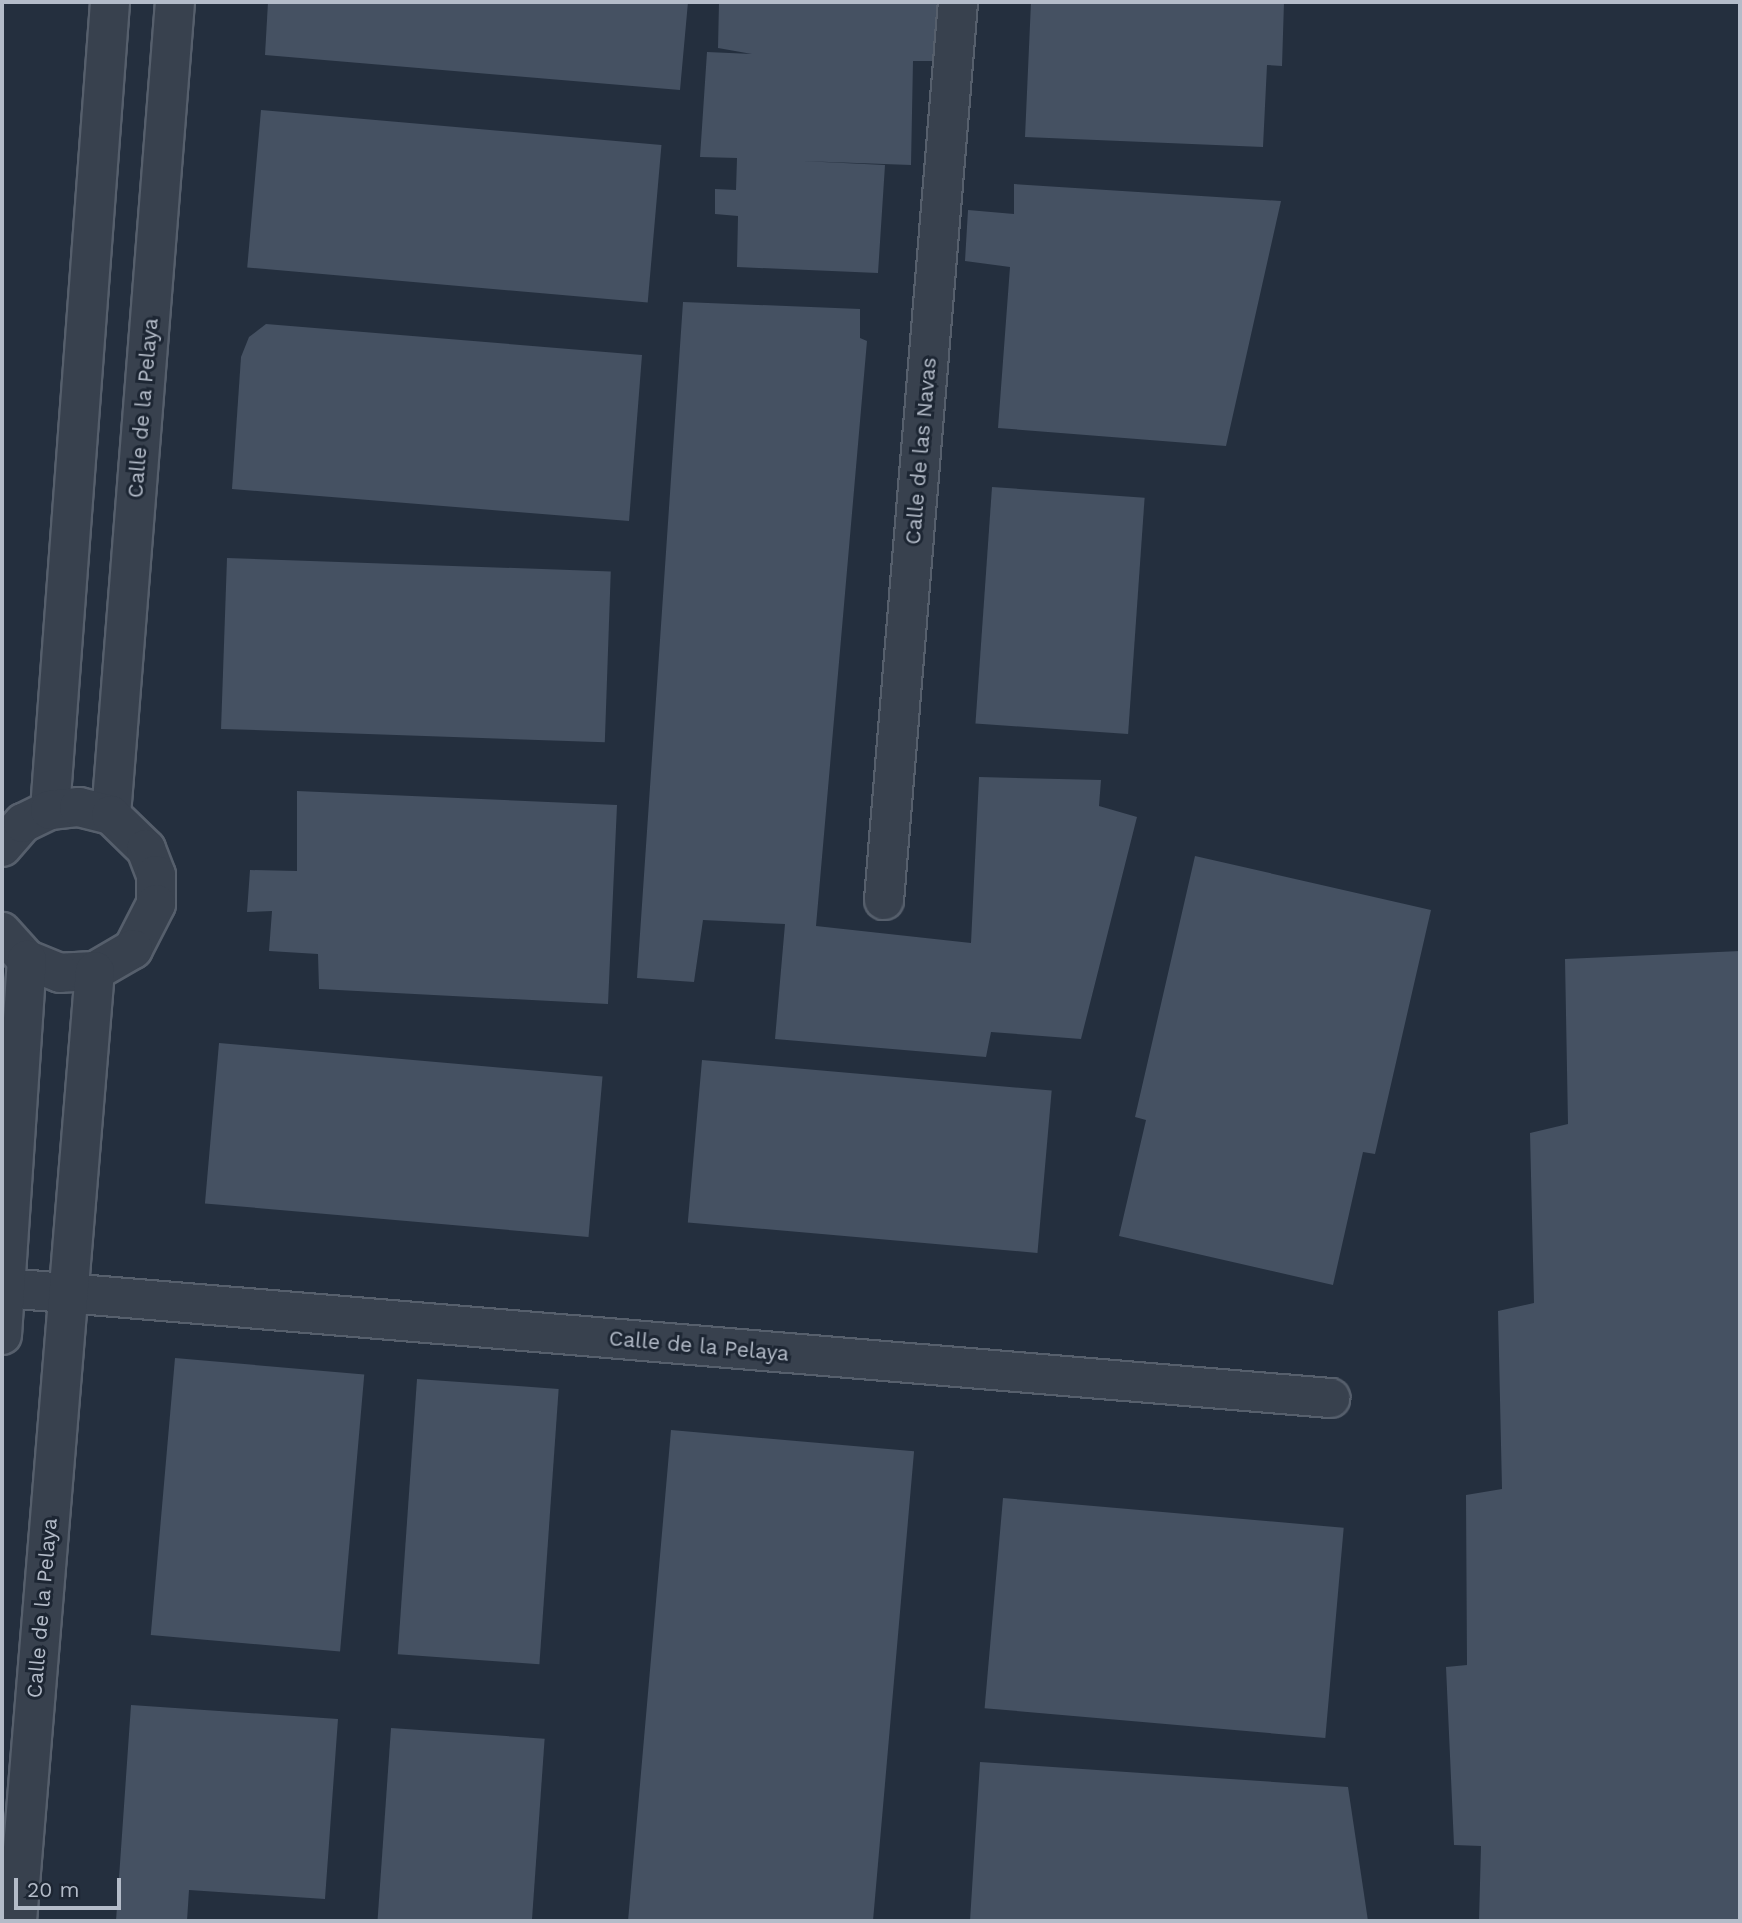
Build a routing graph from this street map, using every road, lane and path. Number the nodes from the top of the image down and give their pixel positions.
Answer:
1 (110, 2) edge
2 (175, 2) edge
3 (958, 2) edge
4 (51, 810) junction
5 (111, 815) junction
6 (2, 847) edge
7 (884, 900) dead end
8 (2, 932) edge
9 (27, 960) junction
10 (95, 971) junction
11 (6, 1288) junction
12 (68, 1295) junction
13 (2, 1335) edge
14 (1330, 1398) dead end
15 (17, 1921) edge

1 - 4 street
2 - 5 street, Calle de la Pelaya
3 - 7 street, Calle de las Navas
4 - 5 street
4 - 6 street
5 - 10 street
8 - 9 street
9 - 10 street
9 - 11 street
10 - 12 street, Calle de la Pelaya
11 - 12 street, Calle de la Pelaya
11 - 13 street
12 - 14 street, Calle de la Pelaya
12 - 15 street, Calle de la Pelaya

